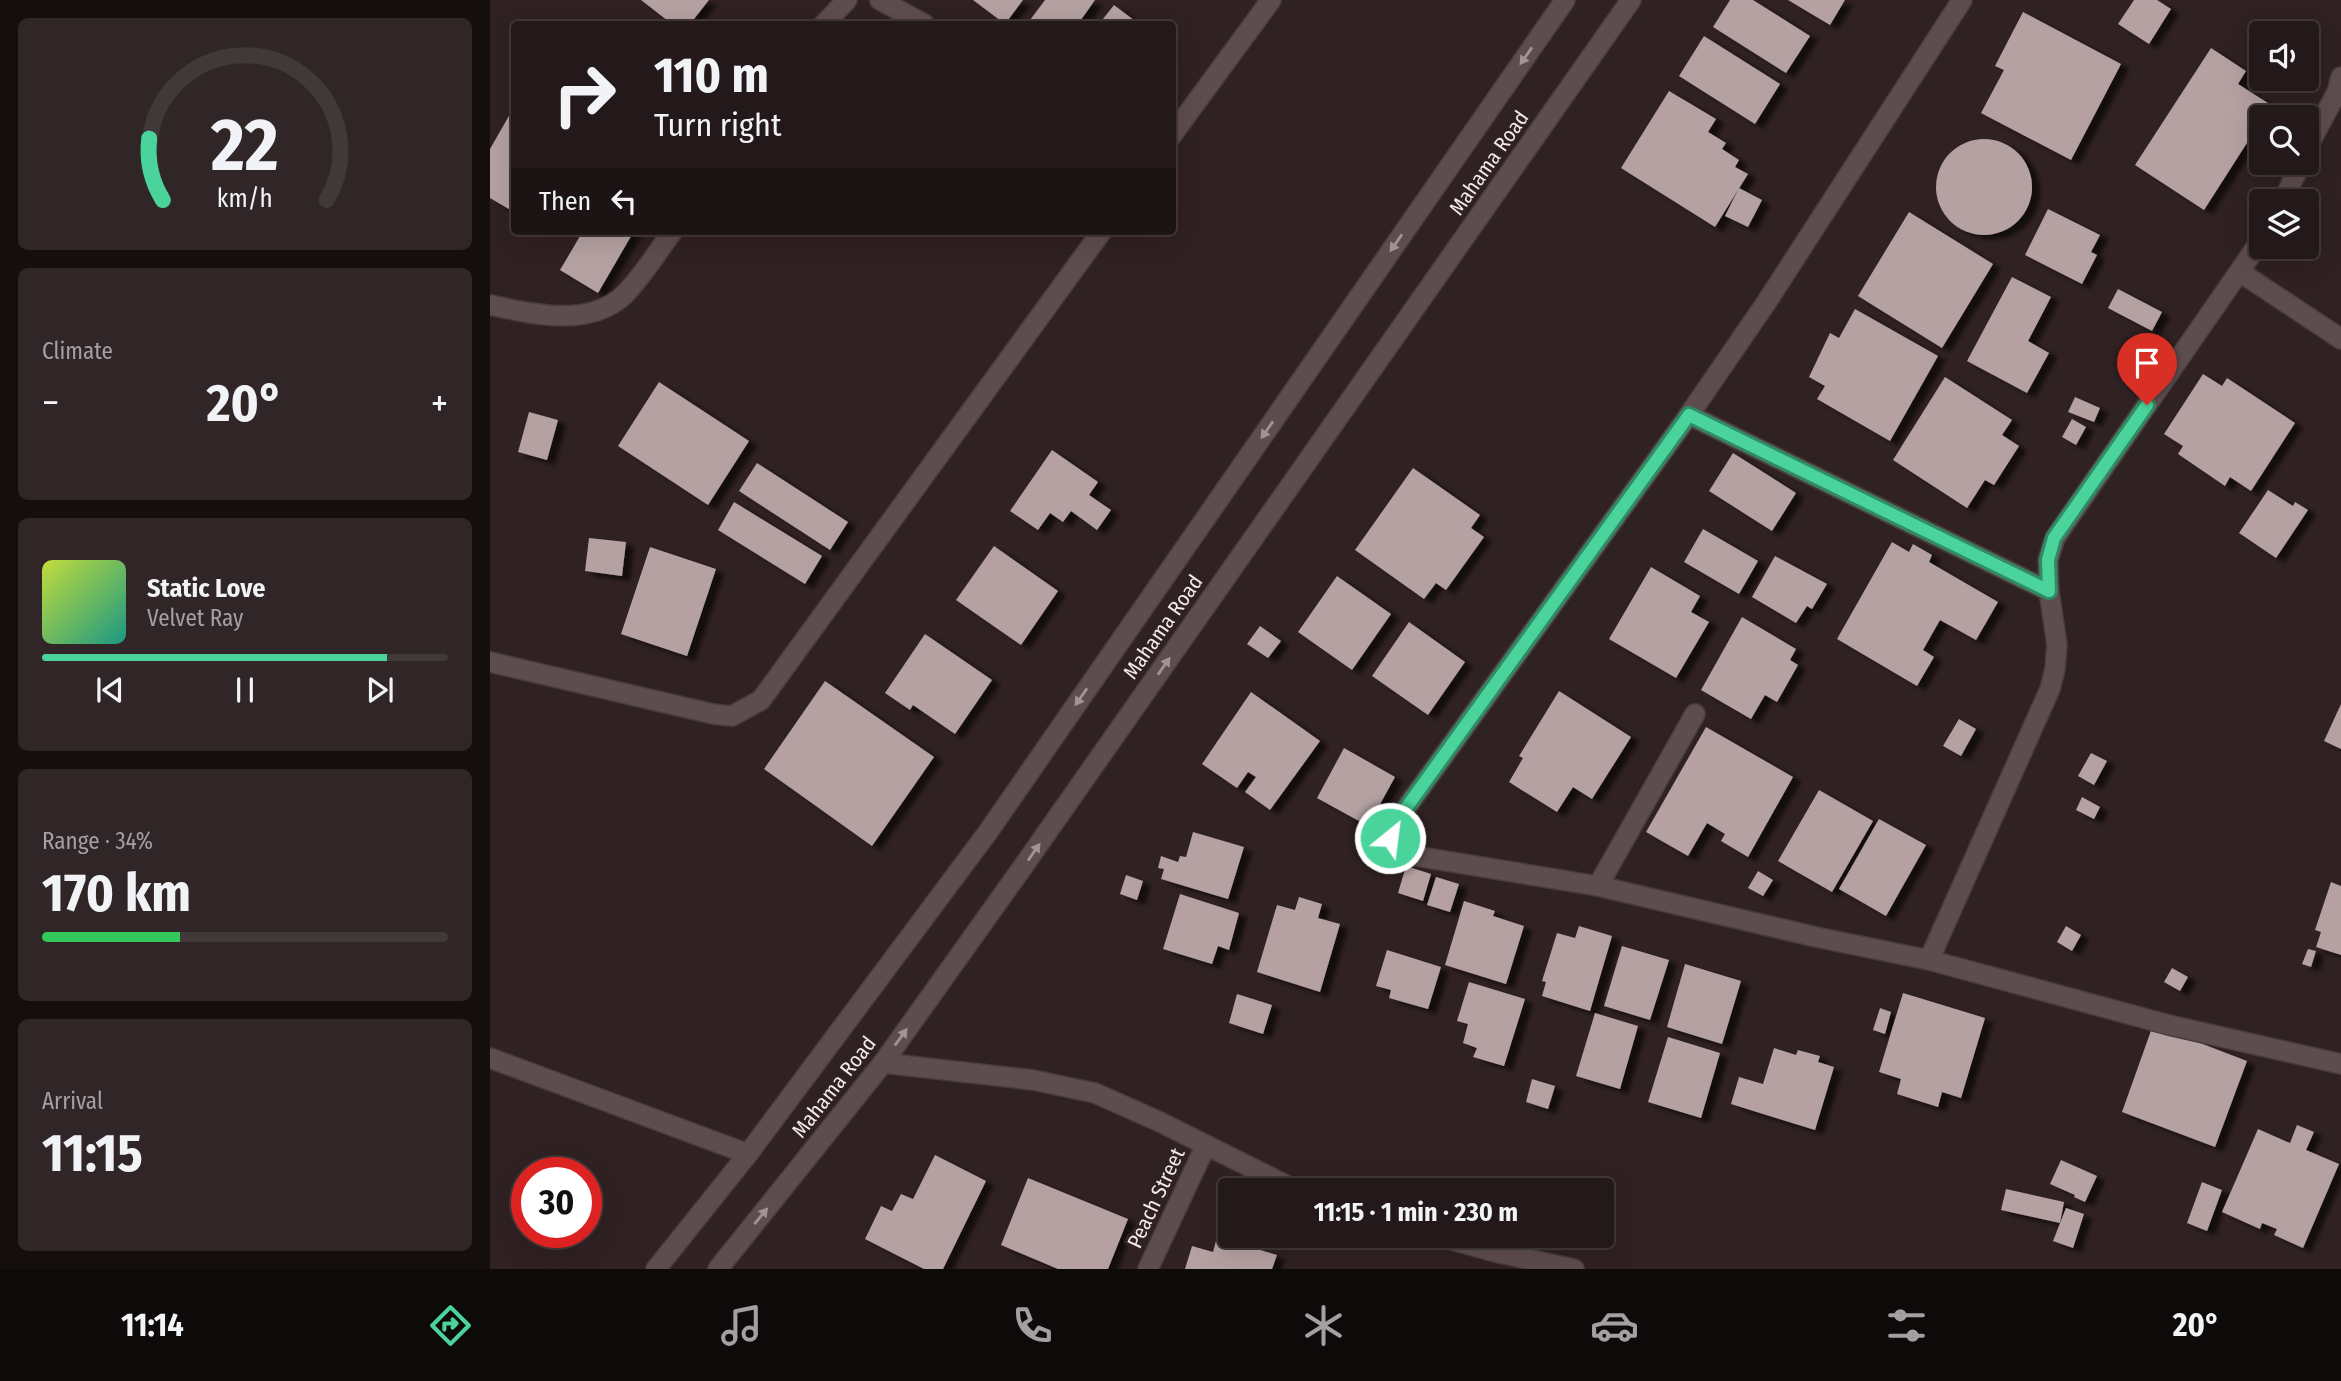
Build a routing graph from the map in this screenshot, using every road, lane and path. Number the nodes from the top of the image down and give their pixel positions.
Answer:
1 (880, 0) edge
2 (1271, 0) edge
3 (1565, 0) edge
4 (1631, 0) edge
5 (1962, 0) edge
6 (843, 1) edge
7 (826, 21) edge
8 (918, 21) edge
9 (2341, 77) edge
10 (2319, 126) edge
11 (1176, 130) edge
12 (670, 235) edge
13 (1099, 235) edge
14 (2249, 258) edge
15 (2240, 272) junction
16 (490, 305) edge
17 (2341, 339) edge
18 (1689, 415) junction
19 (2049, 591) junction
20 (490, 662) edge
21 (1695, 713) dead end
22 (1598, 886) junction
23 (1929, 960) junction
24 (490, 1058) edge
25 (883, 1063) junction
26 (2341, 1064) edge
27 (1206, 1145) junction
28 (748, 1154) junction
29 (1272, 1178) edge
30 (1465, 1248) edge
31 (1492, 1260) edge
32 (656, 1269) edge
33 (718, 1269) edge
34 (1148, 1269) edge
35 (1574, 1269) edge

1 - 8 street
2 - 11 street
3 -> 28 street, Mahama Road
25 -> 4 street, Mahama Road
5 - 18 street
6 - 7 street
9 - 10 street
12 - 16 street
13 - 20 street
14 - 15 street
15 - 17 street
15 - 19 street
18 - 19 street
18 - 22 street
19 - 23 street
21 - 22 street
22 - 23 street
23 - 26 street
24 - 28 street
25 - 27 street
33 -> 25 street, Mahama Road
27 - 29 street
27 - 34 street, Peach Street
28 - 32 street, Mahama Road
30 - 31 street
31 - 35 street

